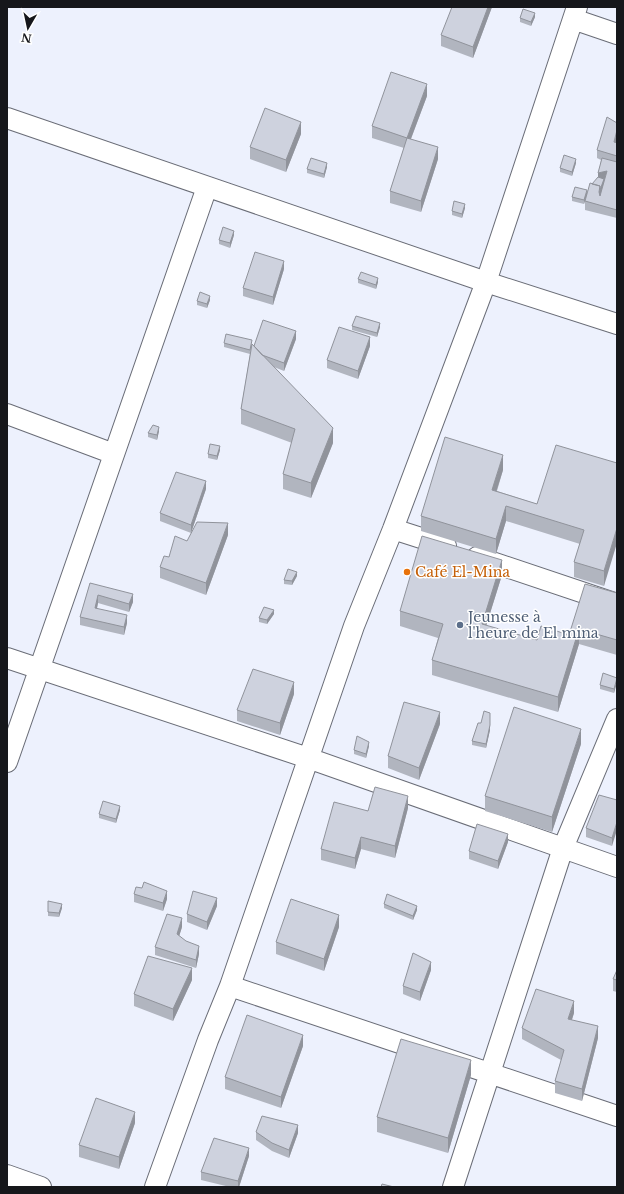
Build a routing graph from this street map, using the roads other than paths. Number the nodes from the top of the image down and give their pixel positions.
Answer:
1 (575, 13) edge
2 (617, 34) edge
3 (7, 118) edge
4 (207, 187) junction
5 (486, 282) junction
6 (617, 324) edge
7 (7, 414) edge
8 (114, 454) junction
9 (393, 529) junction
10 (617, 604) edge
11 (7, 658) edge
12 (39, 669) junction
13 (617, 719) edge
14 (308, 758) junction
15 (7, 762) edge
16 (563, 848) junction
17 (617, 867) edge
18 (230, 986) junction
19 (490, 1073) junction
20 (617, 1116) edge
21 (7, 1175) edge
22 (41, 1187) edge
23 (155, 1187) edge
24 (454, 1187) edge

1 - 2 street
1 - 5 street
3 - 4 street
4 - 5 street
4 - 8 street
5 - 6 street
5 - 9 street
7 - 8 street
8 - 12 street
9 - 10 street
9 - 14 street
11 - 12 street
12 - 14 street
12 - 15 street
13 - 16 street
14 - 16 street
14 - 18 street
16 - 17 street
16 - 19 street
18 - 19 street
18 - 23 street
19 - 20 street
19 - 24 street
21 - 22 street

